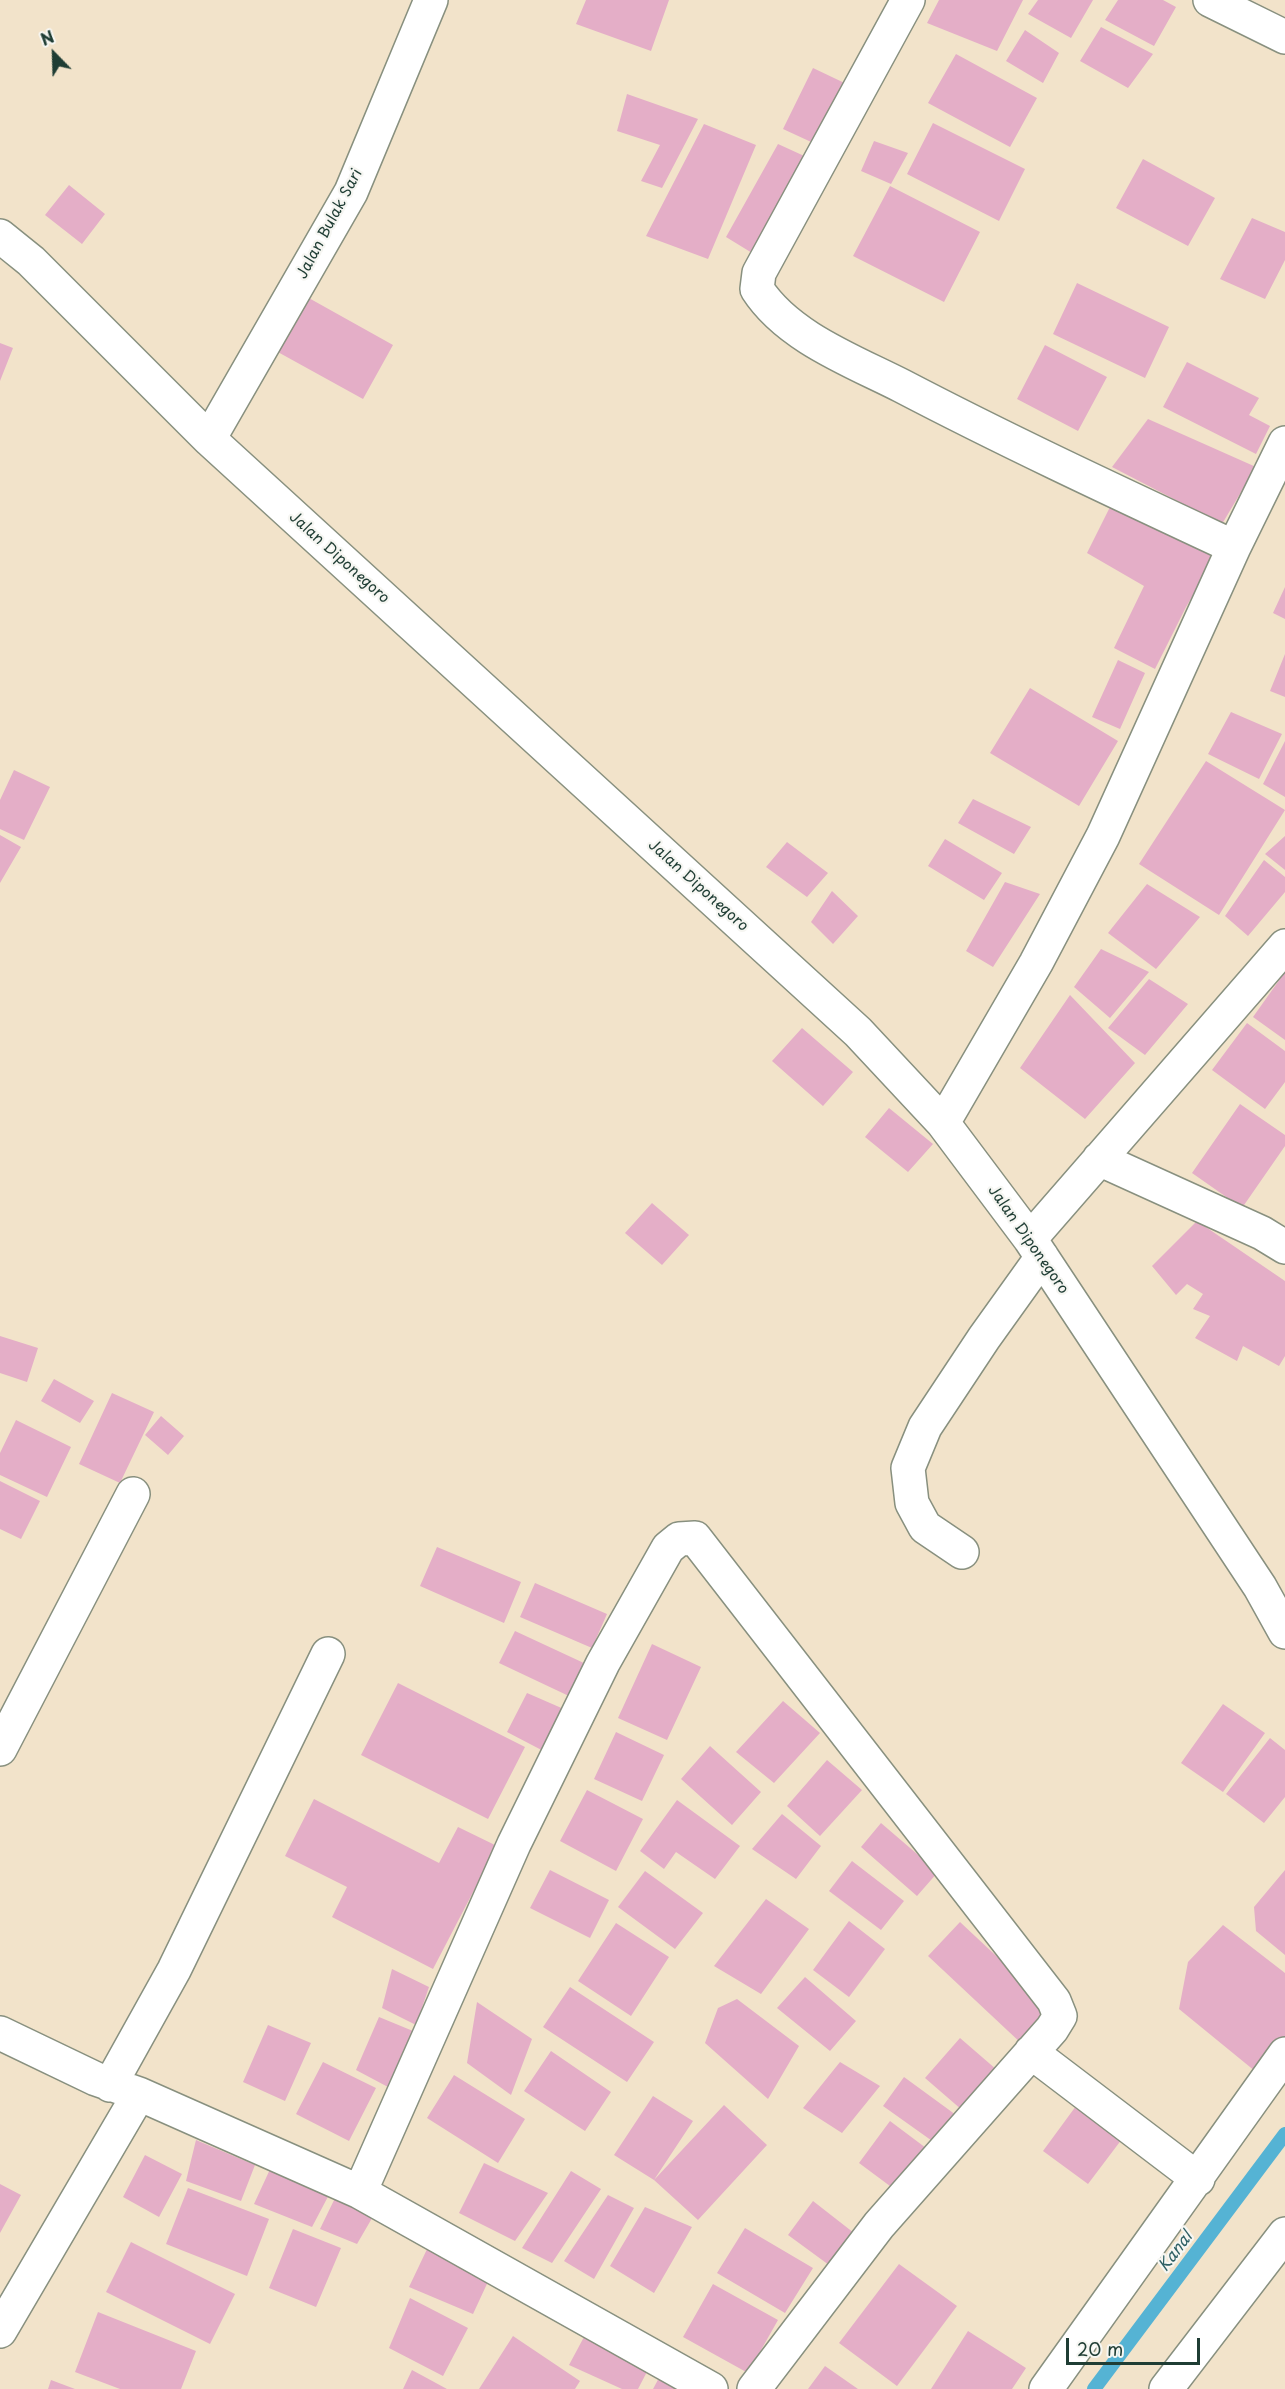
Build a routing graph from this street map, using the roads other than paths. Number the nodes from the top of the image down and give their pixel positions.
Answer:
1 (431, 0) edge
2 (908, 0) edge
3 (1210, 0) edge
4 (1285, 37) edge
5 (0, 236) edge
6 (209, 439) junction
7 (1285, 442) edge
8 (1234, 547) junction
9 (1285, 946) edge
10 (943, 1122) junction
11 (1100, 1159) junction
12 (1285, 1247) edge
13 (1036, 1248) junction
14 (133, 1494) dead end
15 (962, 1552) dead end
16 (1285, 1632) edge
17 (328, 1654) dead end
18 (0, 1749) edge
19 (0, 2033) edge
20 (1031, 2052) junction
21 (1285, 2054) edge
22 (124, 2089) junction
23 (1198, 2179) junction
24 (360, 2192) junction
25 (1285, 2234) edge
26 (0, 2331) edge
27 (711, 2389) edge
28 (754, 2389) edge
29 (1046, 2389) edge
30 (1166, 2389) edge

1 - 6 street, Jalan Bulak Sari
2 - 8 street
3 - 4 street
5 - 6 street, Jalan Diponegoro
6 - 10 street, Jalan Diponegoro
7 - 8 street
8 - 10 street
9 - 11 street
10 - 13 street, Jalan Diponegoro
11 - 12 street
11 - 13 street
13 - 15 street
13 - 16 street, Jalan Diponegoro
14 - 18 street
17 - 22 street
19 - 22 street
20 - 23 street
20 - 24 street
20 - 28 street
21 - 23 street
22 - 24 street
22 - 26 street
23 - 29 street
24 - 27 street
25 - 30 street

